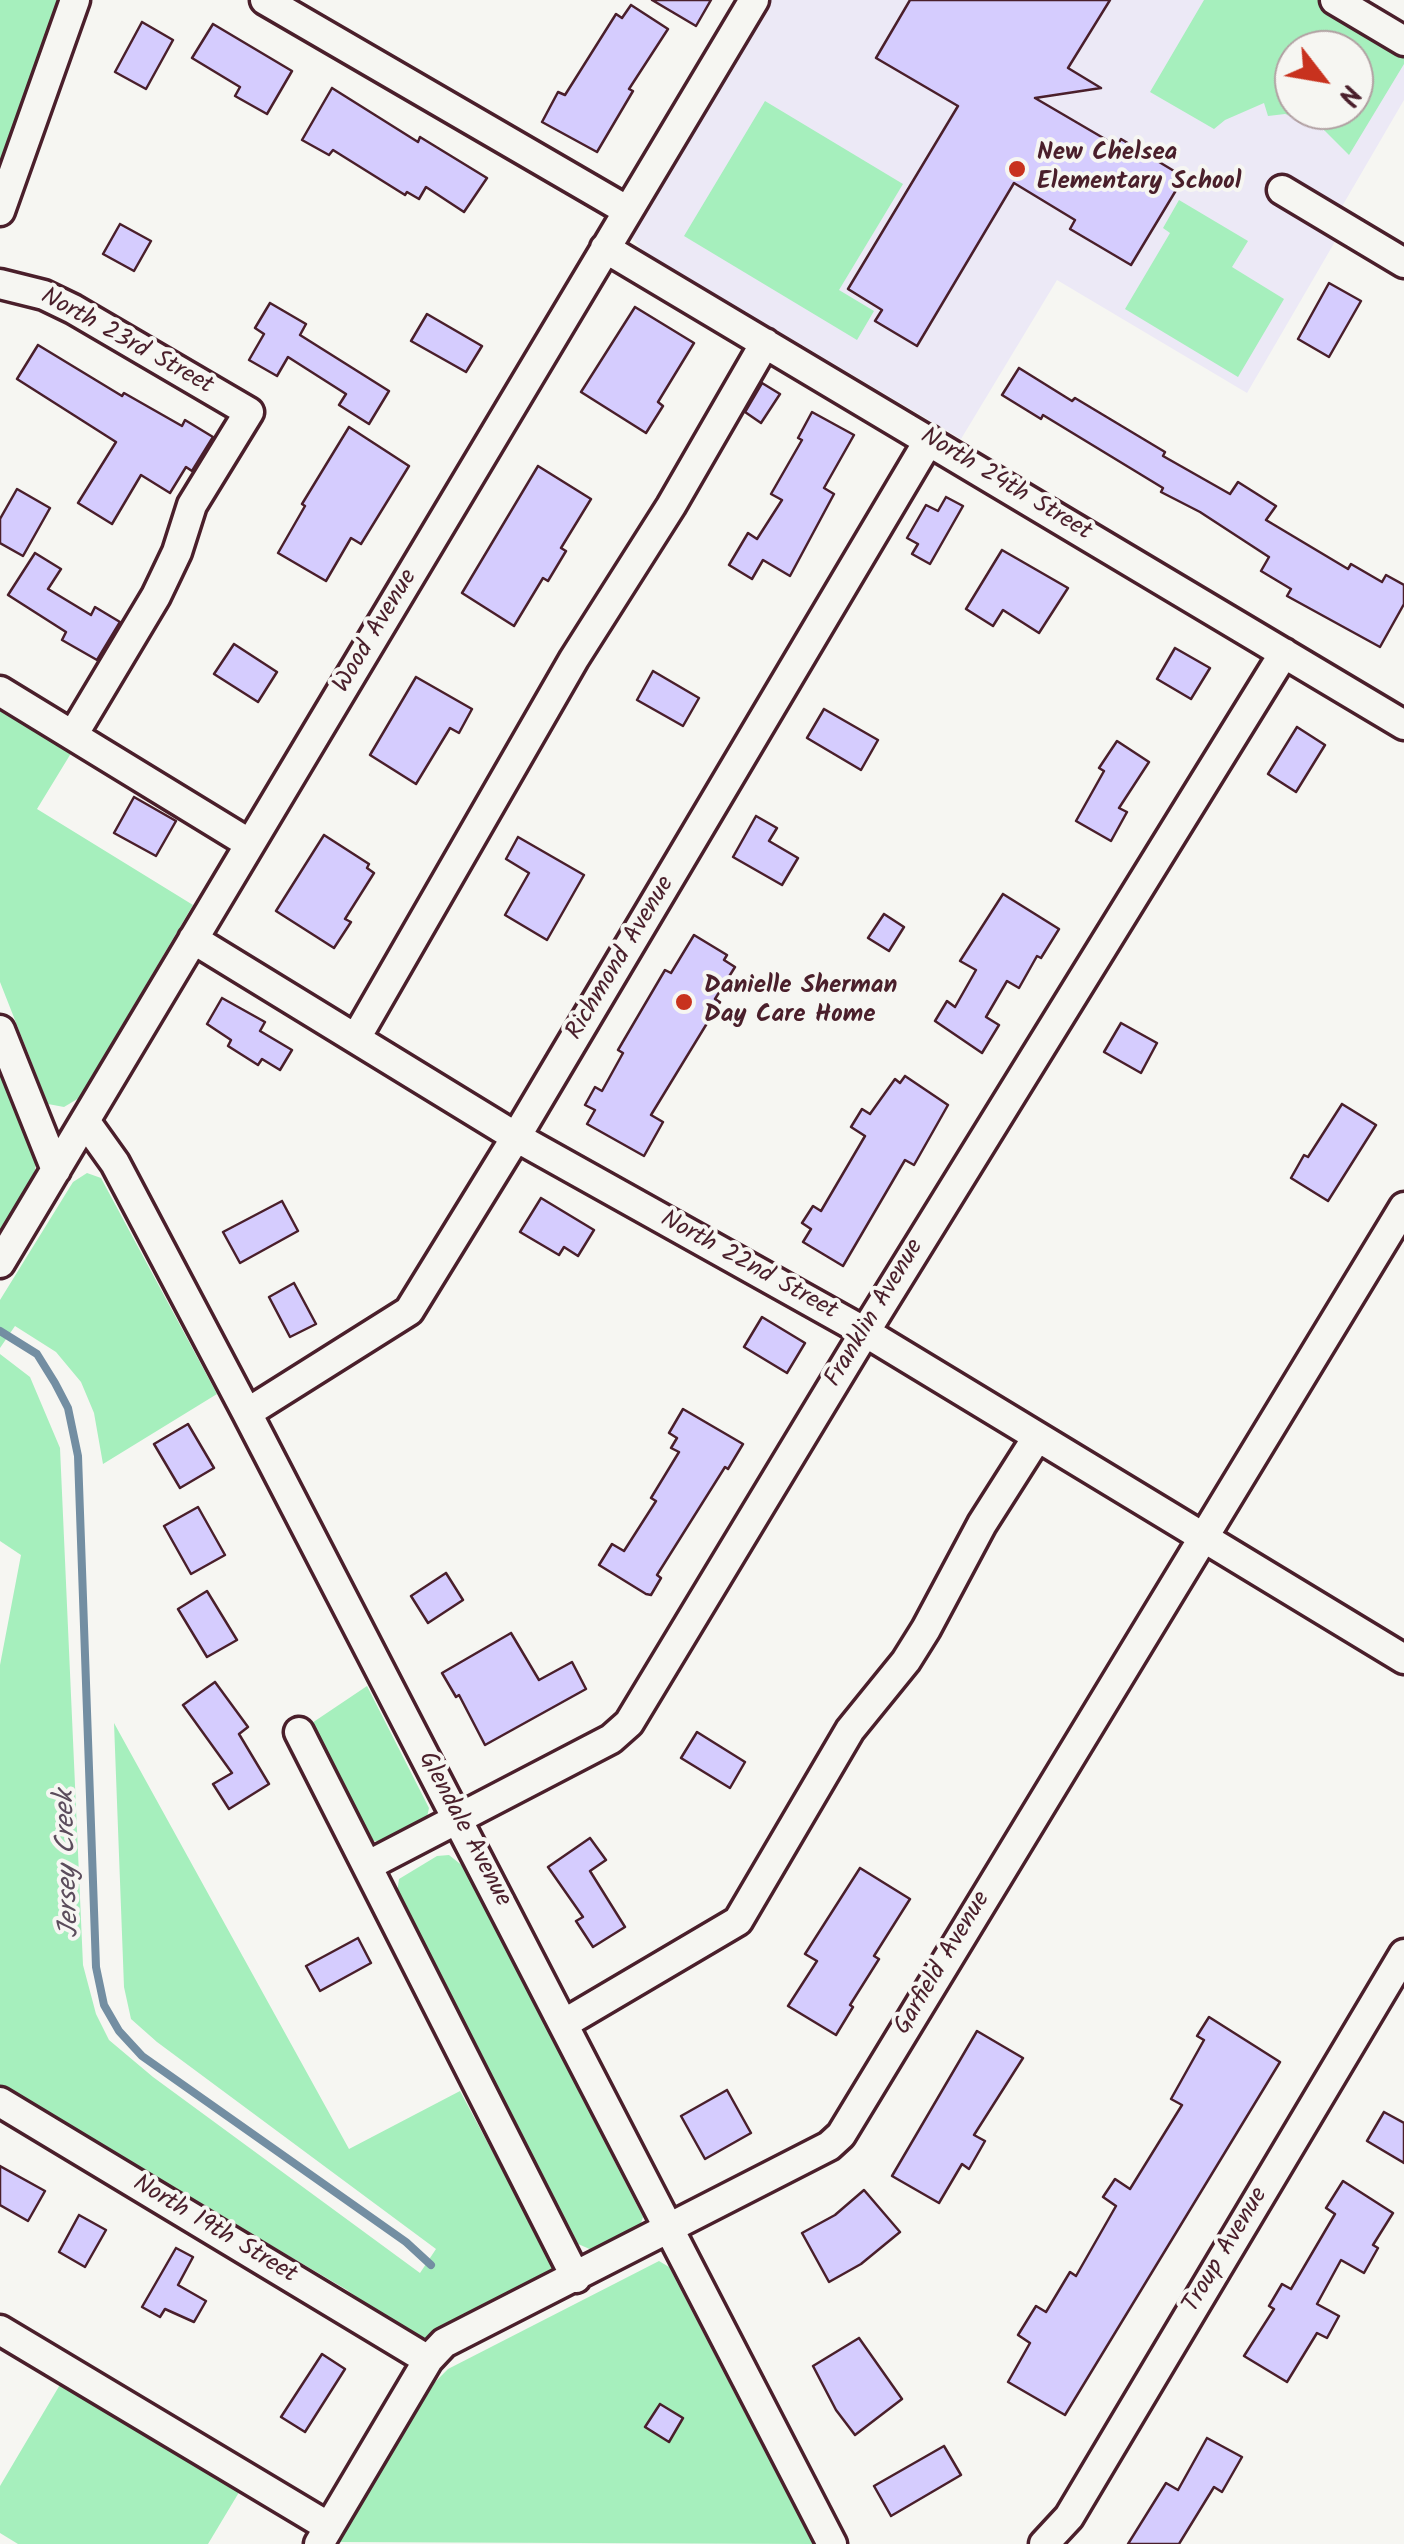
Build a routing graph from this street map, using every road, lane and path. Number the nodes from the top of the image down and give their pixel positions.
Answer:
1 (75, 0) edge
2 (266, 0) edge
3 (754, 0) edge
4 (1335, 0) edge
5 (1404, 42) edge
6 (1282, 190) dead end
7 (0, 211) edge
8 (628, 211) junction
9 (605, 248) junction
10 (1404, 263) edge
11 (0, 284) edge
12 (765, 343) junction
13 (929, 440) junction
14 (1284, 653) junction
15 (0, 691) edge
16 (1404, 724) edge
17 (73, 736) junction
18 (250, 844) junction
19 (193, 939) junction
20 (0, 1030) edge
21 (356, 1038) junction
22 (85, 1121) junction
23 (516, 1137) junction
24 (56, 1170) junction
25 (1404, 1207) edge
26 (0, 1264) edge
27 (864, 1332) junction
28 (247, 1412) junction
29 (1036, 1438) junction
30 (1201, 1538) junction
31 (1404, 1659) edge
32 (299, 1732) dead end
33 (458, 1822) junction
34 (368, 1866) junction
35 (1404, 1954) edge
36 (565, 2023) junction
37 (0, 2102) edge
38 (668, 2228) junction
39 (576, 2278) junction
40 (0, 2330) edge
41 (428, 2360) junction
42 (324, 2536) edge
43 (832, 2544) edge
44 (1044, 2544) edge

1 - 7 street
2 - 8 street
3 - 8 street, Wood Avenue
4 - 5 street
6 - 10 street
8 - 9 street, Wood Avenue
9 - 12 street, North 24th Street
9 - 18 street, Wood Avenue
11 - 17 street, North 23rd Street
12 - 13 street, North 24th Street
12 - 21 street
13 - 14 street, North 24th Street
13 - 23 street, Richmond Avenue
14 - 16 street, North 24th Street
14 - 27 street, Franklin Avenue
15 - 17 street
17 - 18 street
18 - 19 street, Wood Avenue
19 - 21 street, North 22nd Street
19 - 22 street, Wood Avenue
20 - 24 street
21 - 23 street, North 22nd Street
22 - 24 street, Wood Avenue
22 - 28 street, Glendale Avenue
23 - 27 street, North 22nd Street
23 - 28 street, Richmond Avenue
24 - 26 street, Wood Avenue
25 - 30 street, Garfield Avenue
27 - 29 street, North 22nd Street
27 - 33 street, Franklin Avenue
28 - 33 street, Glendale Avenue
29 - 30 street, North 22nd Street
29 - 36 street
30 - 31 street, North 22nd Street
30 - 38 street, Garfield Avenue
32 - 34 street
33 - 34 street, Franklin Avenue
33 - 36 street, Glendale Avenue
34 - 39 street
35 - 44 street, Troup Avenue
36 - 38 street, Glendale Avenue
37 - 41 street, North 19th Street
38 - 39 street, Garfield Avenue
38 - 43 street, Glendale Avenue
39 - 41 street, Garfield Avenue
40 - 42 street
41 - 42 street, Garfield Avenue

